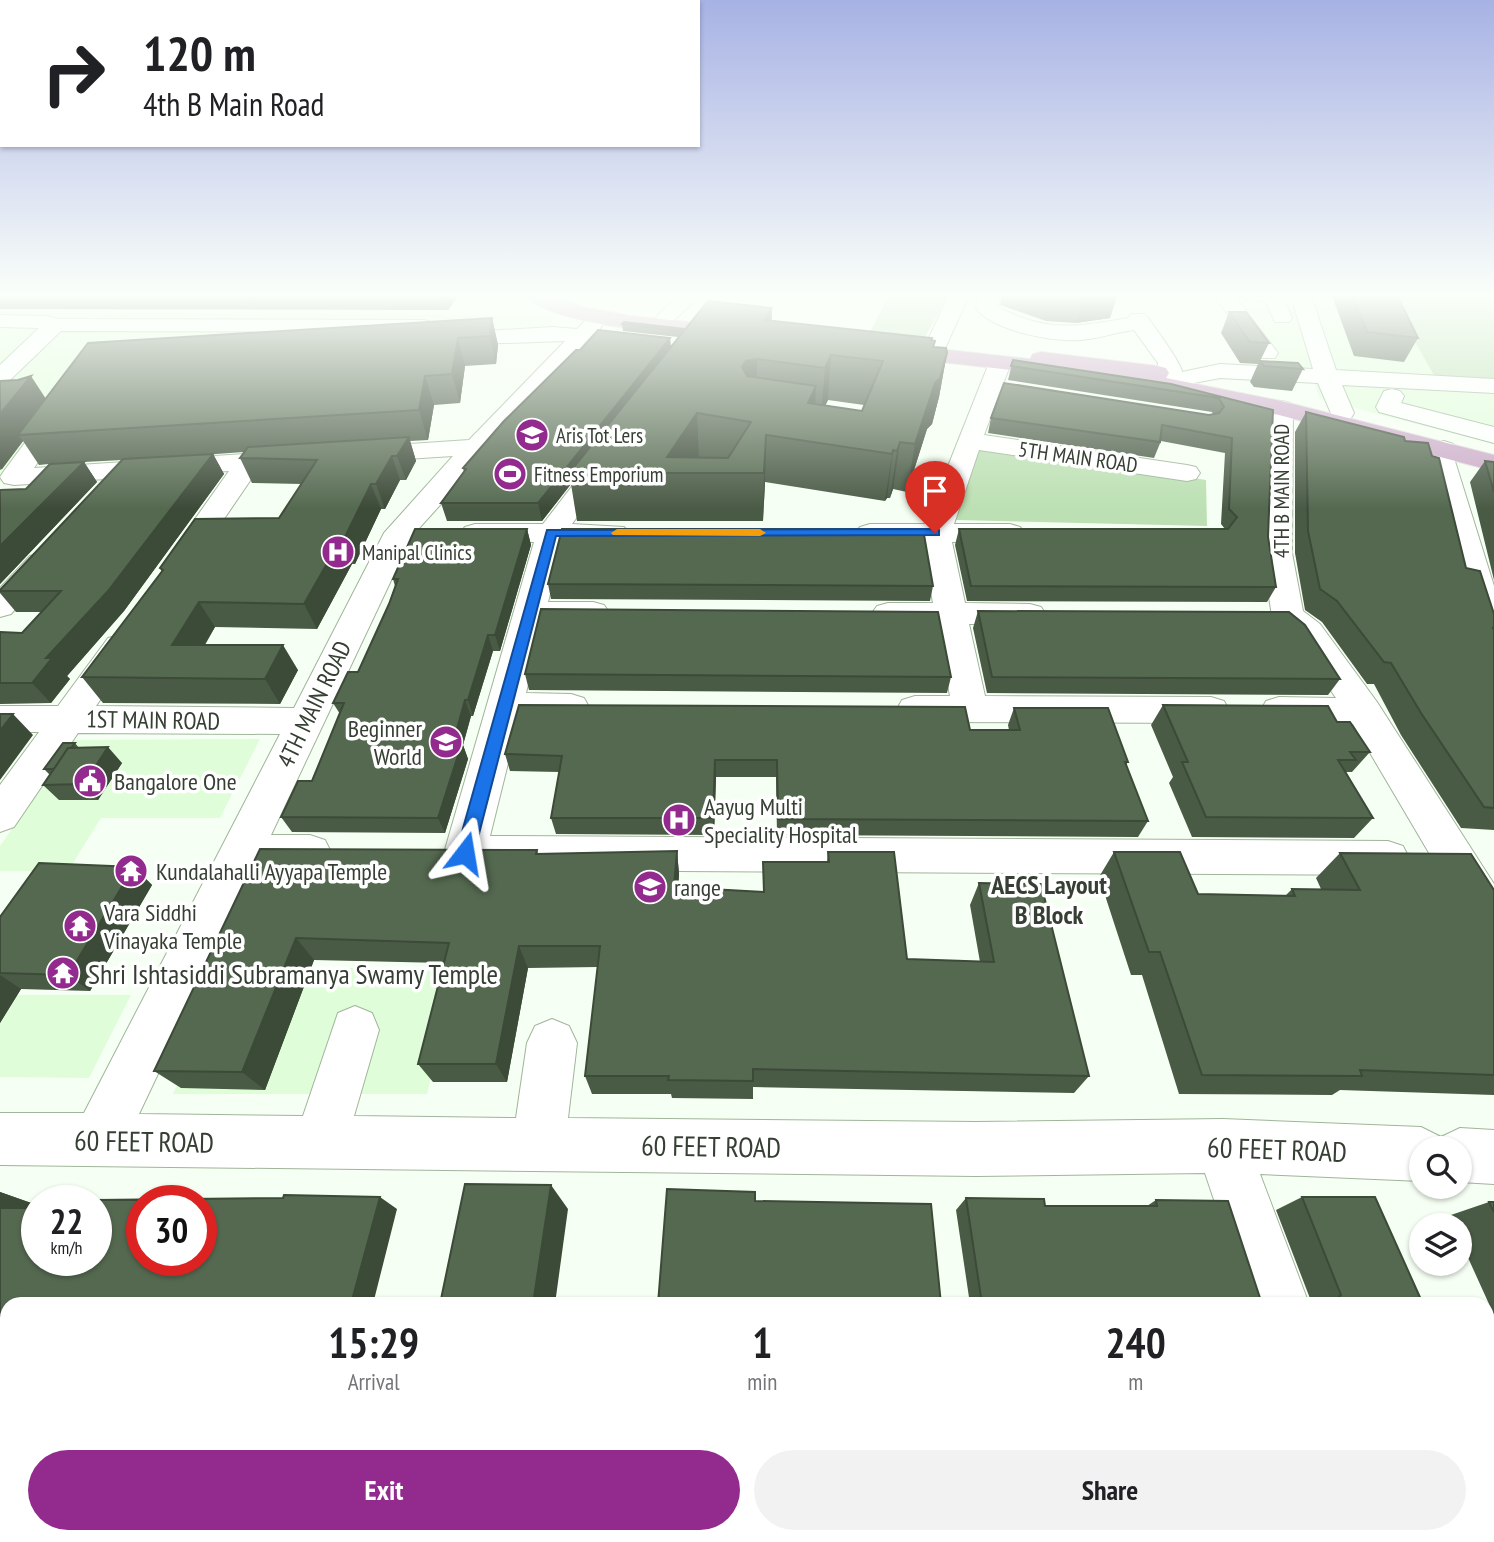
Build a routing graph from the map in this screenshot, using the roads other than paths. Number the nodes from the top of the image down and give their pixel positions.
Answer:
1 (13, 365) edge
2 (555, 365) edge
3 (947, 365) edge
4 (1060, 365) edge
5 (1168, 365) edge
6 (1275, 365) edge
7 (1324, 365) edge
8 (1282, 375) junction
9 (0, 377) edge
10 (1328, 378) junction
11 (1004, 380) junction
12 (1170, 380) junction
13 (1367, 380) junction
14 (1494, 386) edge
15 (78, 387) edge
16 (1400, 396) junction
17 (1494, 401) edge
18 (1281, 408) junction
19 (1342, 413) junction
20 (1494, 420) edge
21 (1494, 435) edge
22 (969, 441) junction
23 (617, 446) edge
24 (476, 447) junction
25 (1444, 449) junction
26 (1494, 452) edge
27 (1494, 463) edge
28 (245, 468) edge
29 (1187, 472) dead end
30 (427, 533) junction
31 (551, 533) junction
32 (647, 533) edge
33 (839, 533) edge
34 (935, 533) junction
35 (1038, 533) edge
36 (56, 547) edge
37 (165, 582) edge
38 (0, 607) edge
39 (528, 612) junction
40 (624, 612) edge
41 (854, 613) edge
42 (949, 614) junction
43 (1058, 614) edge
44 (133, 627) edge
45 (1494, 640) edge
46 (503, 706) junction
47 (599, 707) edge
48 (888, 709) edge
49 (970, 709) junction
50 (1364, 711) junction
51 (69, 718) junction
52 (0, 719) edge
53 (305, 721) junction
54 (0, 816) edge
55 (243, 852) junction
56 (344, 852) edge
57 (425, 853) edge
58 (465, 853) junction
59 (1453, 859) junction
60 (1494, 922) edge
61 (355, 1031) dead end
62 (552, 1043) dead end
63 (0, 1139) edge
64 (99, 1140) junction
65 (320, 1143) junction
66 (538, 1144) junction
67 (1223, 1146) junction
68 (1409, 1154) edge
69 (1472, 1156) edge
70 (1494, 1157) edge
71 (1277, 1297) edge

1 - 9 street
2 - 24 street, 4TH MAIN ROAD
3 - 11 main road
4 - 12 main road
5 - 12 street
6 - 8 street
7 - 10 street
8 - 10 street
8 - 12 street
10 - 13 street
10 - 19 street
11 - 12 main road
11 - 22 street
12 - 18 main road
12 - 19 main road
13 - 14 street
13 - 16 street
15 - 24 street
16 - 17 street
16 - 20 street
16 - 21 street
18 - 25 main road
18 - 50 street, 4TH B MAIN ROAD
19 - 26 main road
22 - 29 street, 5TH MAIN ROAD
22 - 34 street
23 - 31 street
24 - 30 street, 4TH MAIN ROAD
25 - 27 main road
25 - 45 street
28 - 37 street
30 - 31 street
30 - 53 street, 4TH MAIN ROAD
31 - 32 street
31 - 39 street
33 - 34 street
34 - 35 street
34 - 42 street
36 - 38 street
39 - 40 street
39 - 46 street
41 - 42 street
42 - 43 street
42 - 49 street
44 - 51 street
46 - 47 street
46 - 58 street
48 - 49 street
49 - 50 street
50 - 59 street
51 - 52 street, 1ST MAIN ROAD
51 - 53 street, 1ST MAIN ROAD
51 - 54 street
53 - 55 street, 4TH MAIN ROAD
55 - 56 street
55 - 64 street, 4TH MAIN ROAD
57 - 58 street
58 - 59 street
59 - 60 street
61 - 65 street
62 - 66 street
63 - 64 street, 60 FEET ROAD
64 - 65 street, 60 FEET ROAD
65 - 66 street, 60 FEET ROAD
66 - 67 street, 60 FEET ROAD
67 - 68 street, 60 FEET ROAD
67 - 71 street
69 - 70 street

